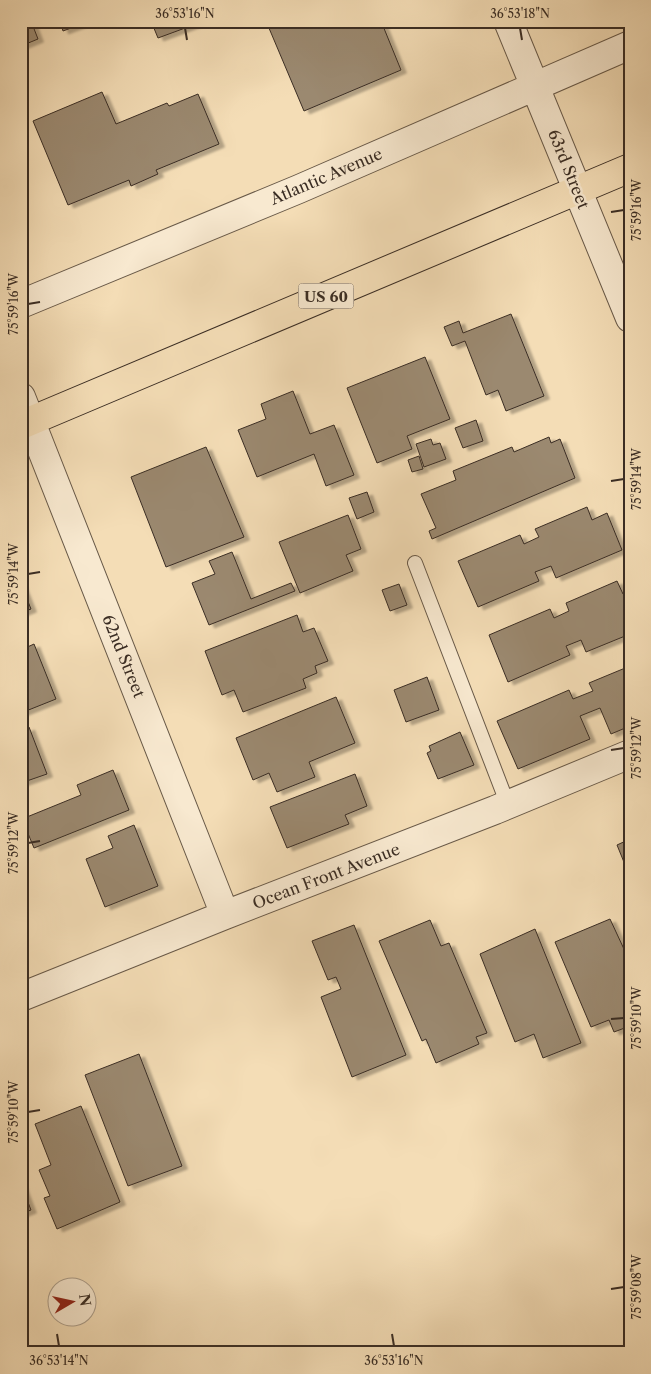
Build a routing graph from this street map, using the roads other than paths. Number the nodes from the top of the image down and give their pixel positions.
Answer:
1 (508, 21) edge
2 (630, 45) edge
3 (536, 85) junction
4 (630, 168) edge
5 (578, 190) junction
6 (21, 304) edge
7 (630, 318) edge
8 (24, 414) edge
9 (415, 563) dead end
10 (630, 754) edge
11 (508, 805) junction
12 (225, 914) junction
13 (21, 997) edge

1 - 3 street, 63rd Street
2 - 3 street, Atlantic Avenue
3 - 5 street, 63rd Street
3 - 6 street, Atlantic Avenue
4 - 5 highway, US 60
5 - 7 street, 63rd Street
5 - 8 highway, US 60
8 - 12 street, 62nd Street
9 - 11 lane
10 - 11 street, Ocean Front Avenue
11 - 12 street, Ocean Front Avenue
12 - 13 street, Ocean Front Avenue

